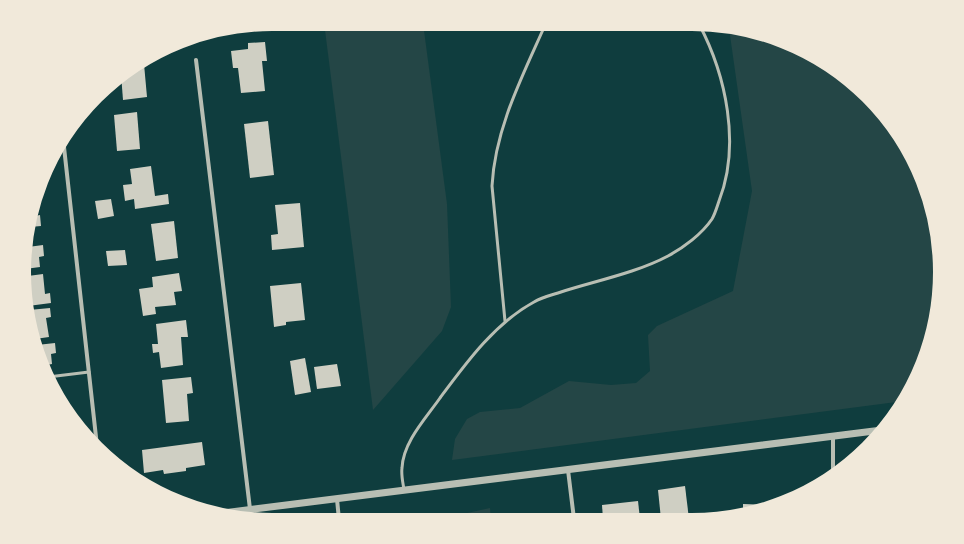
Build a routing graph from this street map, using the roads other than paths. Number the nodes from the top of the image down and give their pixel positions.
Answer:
1 (543, 30) edge
2 (702, 31) edge
3 (196, 60) dead end
4 (64, 148) edge
5 (505, 321) junction
6 (89, 372) junction
7 (54, 376) edge
8 (875, 431) edge
9 (833, 436) junction
10 (96, 438) edge
11 (833, 468) edge
12 (568, 470) junction
13 (404, 490) junction
14 (337, 499) junction
15 (250, 509) junction
16 (235, 511) edge
17 (338, 514) edge
18 (573, 514) edge

1 - 5 lane
2 - 5 lane
3 - 15 street
4 - 6 street
5 - 13 lane
6 - 7 lane
6 - 10 street
8 - 9 street
9 - 11 street
9 - 12 street
12 - 13 street
12 - 18 street
13 - 14 street
14 - 15 street
14 - 17 street
15 - 16 street

